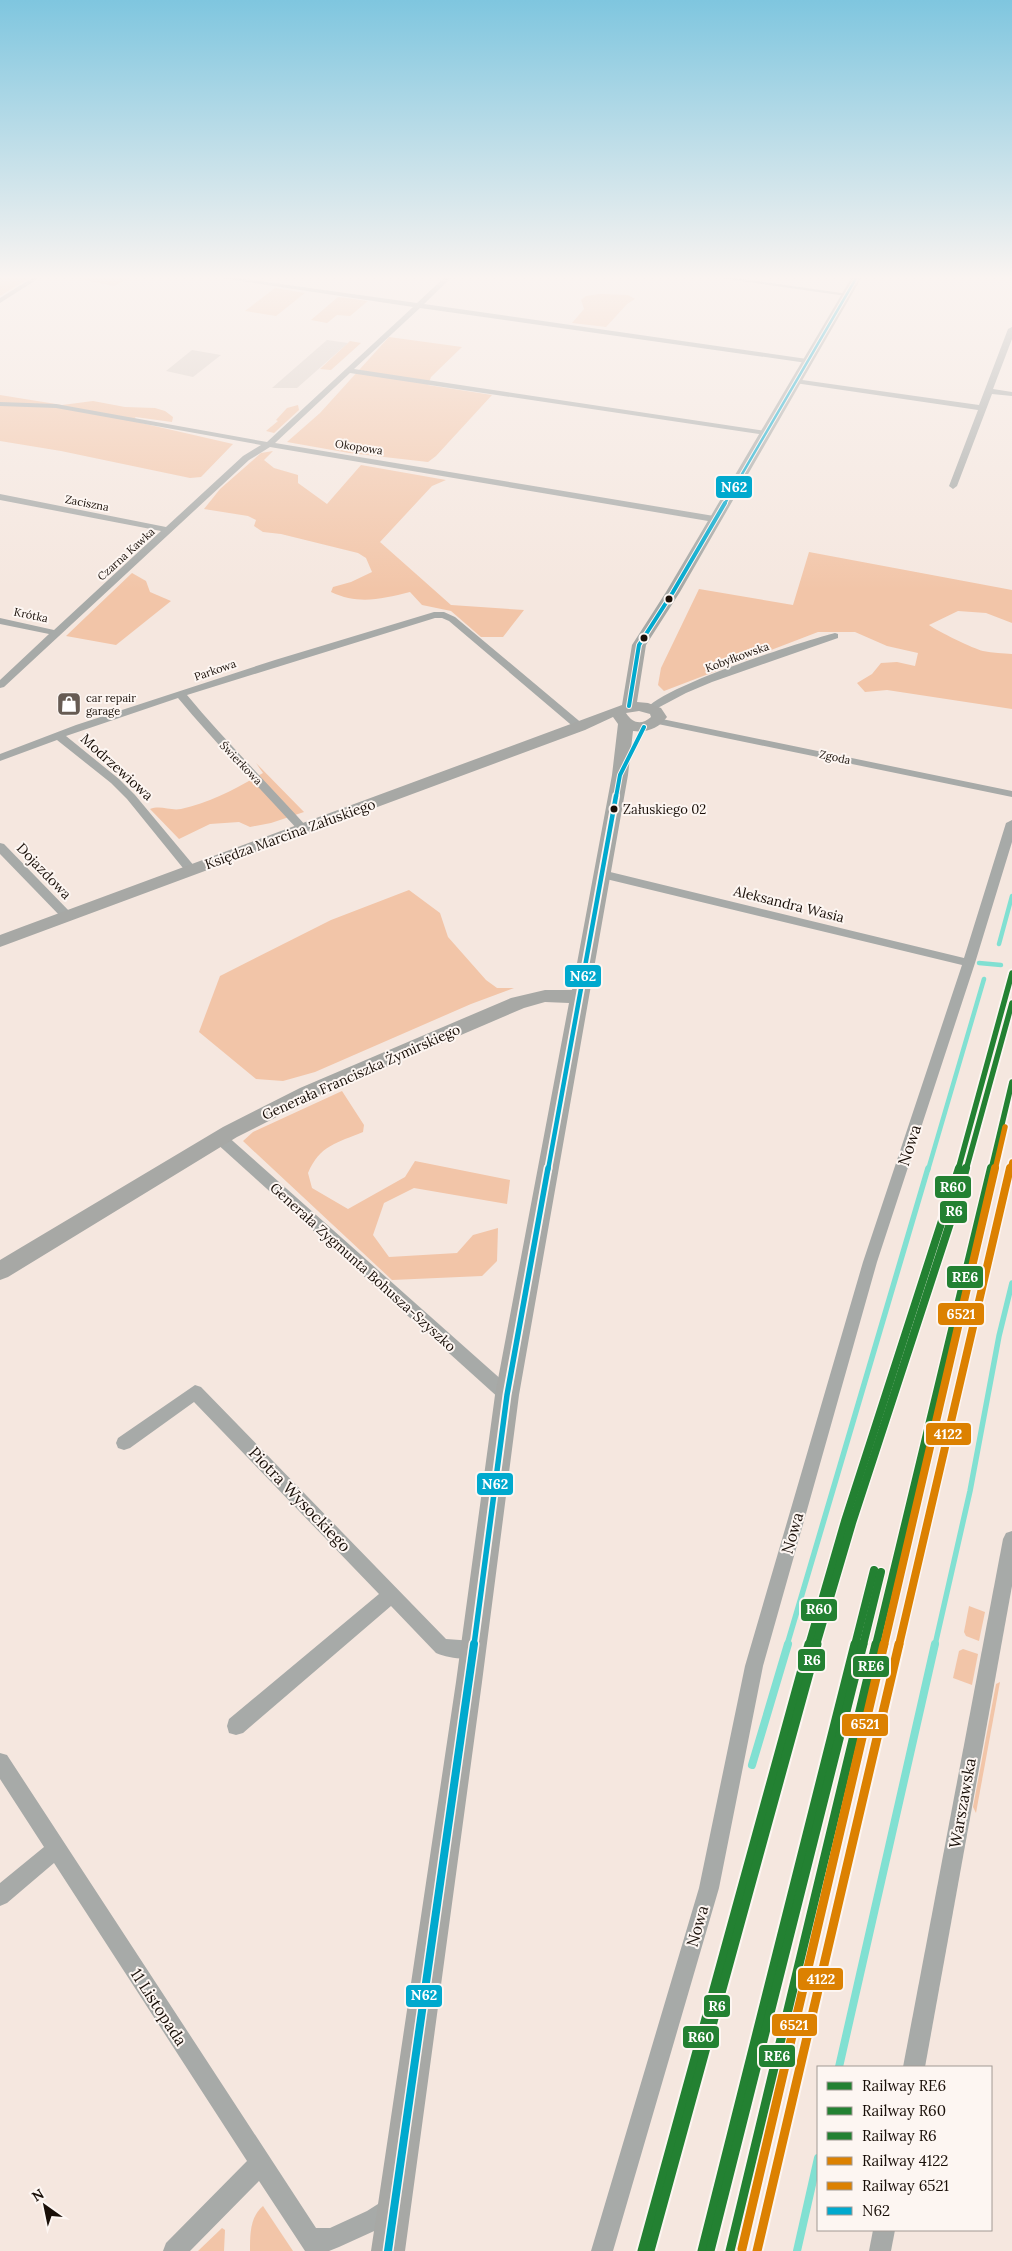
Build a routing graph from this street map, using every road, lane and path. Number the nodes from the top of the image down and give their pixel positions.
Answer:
1 (337, 380) edge
2 (414, 380) edge
3 (993, 380) edge
4 (795, 381) joint
5 (989, 391) junction
6 (1012, 394) edge
7 (0, 404) edge
8 (983, 408) junction
9 (765, 433) junction
10 (269, 444) junction
11 (953, 486) dead end
12 (0, 497) edge
13 (714, 519) junction
14 (169, 530) junction
15 (0, 621) edge
16 (651, 627) junction
17 (56, 633) junction
18 (835, 636) dead end
19 (0, 685) edge
20 (181, 695) junction
21 (625, 715) junction
22 (650, 715) junction
23 (580, 727) junction
24 (58, 735) junction
25 (0, 758) edge
26 (620, 775) junction
27 (1012, 794) edge
28 (1012, 823) edge
29 (302, 829) junction
30 (0, 847) edge
31 (191, 870) junction
32 (602, 874) junction
33 (67, 916) junction
34 (0, 942) edge
35 (969, 963) junction
36 (580, 997) junction
37 (220, 1138) junction
38 (0, 1271) edge
39 (507, 1395) junction
40 (124, 1443) dead end
41 (1012, 1540) edge
42 (392, 1594) junction
43 (474, 1650) junction
44 (236, 1726) dead end
45 (0, 1762) edge
46 (56, 1849) junction
47 (0, 1896) edge
48 (914, 2066) edge
49 (261, 2163) junction
50 (394, 2203) junction
51 (884, 2231) edge
52 (315, 2245) edge
53 (174, 2251) edge
54 (388, 2251) edge
55 (602, 2251) edge
56 (880, 2251) edge

1 - 10 street, Czarna Kawka
2 - 9 street
3 - 5 street
4 - 8 street
4 - 9 street
5 - 6 street
5 - 8 street
7 - 10 street, Okopowa
8 - 11 street
9 - 13 street
10 - 13 street, Okopowa
10 - 14 street, Czarna Kawka
12 - 14 street, Zaciszna
13 - 16 street
14 - 17 street, Czarna Kawka
15 - 17 street, Krótka
16 - 21 street
16 - 22 street
17 - 19 street, Czarna Kawka
18 - 22 street, Kobyłkowska
20 - 23 street, Parkowa
20 - 24 street, Parkowa
20 - 29 street, Świerkowa
21 - 22 street
21 - 22 street
21 - 23 street, Księdza Marcina Załuskiego
21 - 26 street
22 - 26 street
22 - 27 street, Zgoda
23 - 29 street, Księdza Marcina Załuskiego
24 - 25 street, Parkowa
24 - 31 street, Modrzewiowa
26 - 32 street
28 - 35 street, Nowa
29 - 31 street, Księdza Marcina Załuskiego
30 - 33 street, Dojazdowa
31 - 33 street, Księdza Marcina Załuskiego
32 - 35 street, Aleksandra Wasia
32 - 36 street
33 - 34 street, Księdza Marcina Załuskiego
35 - 55 street, Nowa
36 - 37 street, Generała Franciszka Żymirskiego
36 - 39 street
37 - 38 street, Generała Franciszka Żymirskiego
37 - 39 street, Generała Zygmunta Bohusza-Szyszko
39 - 43 street
40 - 42 street, Piotra Wysockiego
41 - 48 street, Warszawska
42 - 43 street, Piotra Wysockiego
42 - 44 street
43 - 50 street
45 - 46 street, 11 Listopada
46 - 47 street
46 - 49 street, 11 Listopada
49 - 52 street, 11 Listopada
49 - 53 street
50 - 52 street
50 - 54 street
51 - 56 street

